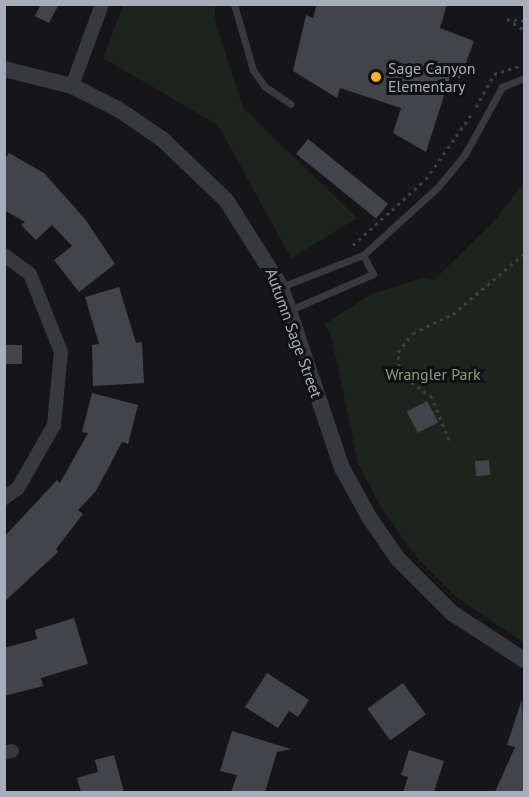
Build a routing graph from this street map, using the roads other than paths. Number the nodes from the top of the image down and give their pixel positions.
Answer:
1 (102, 4) edge
2 (234, 4) edge
3 (4, 69) edge
4 (525, 78) edge
5 (72, 86) junction
6 (291, 104) dead end
7 (4, 255) edge
8 (363, 255) junction
9 (281, 287) junction
10 (290, 310) junction
11 (4, 498) edge
12 (525, 660) edge

1 - 5 street
2 - 6 lane
3 - 5 street, Autumn Sage Street
4 - 8 lane
5 - 9 street, Autumn Sage Street
7 - 11 street
8 - 9 lane
8 - 10 lane
9 - 10 street, Autumn Sage Street
10 - 12 street, Autumn Sage Street

